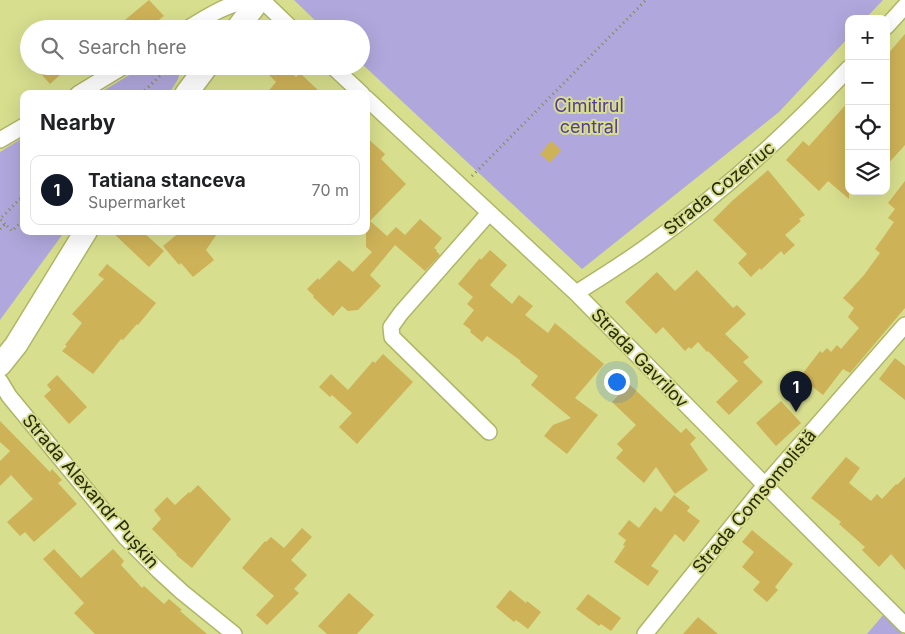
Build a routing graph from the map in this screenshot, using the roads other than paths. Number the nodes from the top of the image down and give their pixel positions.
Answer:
1 (252, 0) edge
2 (260, 0) edge
3 (905, 6) edge
4 (203, 20) edge
5 (244, 20) edge
6 (282, 20) edge
7 (890, 22) edge
8 (845, 72) edge
9 (109, 75) edge
10 (200, 75) edge
11 (342, 75) edge
12 (85, 90) edge
13 (189, 90) edge
14 (358, 90) edge
15 (370, 102) edge
16 (20, 128) edge
17 (0, 140) edge
18 (489, 213) junction
19 (84, 235) edge
20 (576, 293) junction
21 (905, 325) edge
22 (0, 365) edge
23 (0, 381) edge
24 (489, 432) dead end
25 (765, 485) junction
26 (905, 625) edge
27 (234, 634) edge
28 (645, 634) edge

1 - 4 street
2 - 5 main road
2 - 6 street
3 - 7 street
8 - 20 street, Strada Cozeriuc
9 - 12 street
10 - 13 main road
11 - 14 street
15 - 18 street, Strada Gavrilov
16 - 17 street
18 - 20 street, Strada Gavrilov
18 - 24 street
19 - 22 main road
20 - 25 street, Strada Gavrilov
21 - 25 street, Strada Comsomolistă
23 - 27 street, Strada Alexandr Pușkin
25 - 26 street, Strada Gavrilov
25 - 28 street, Strada Comsomolistă

